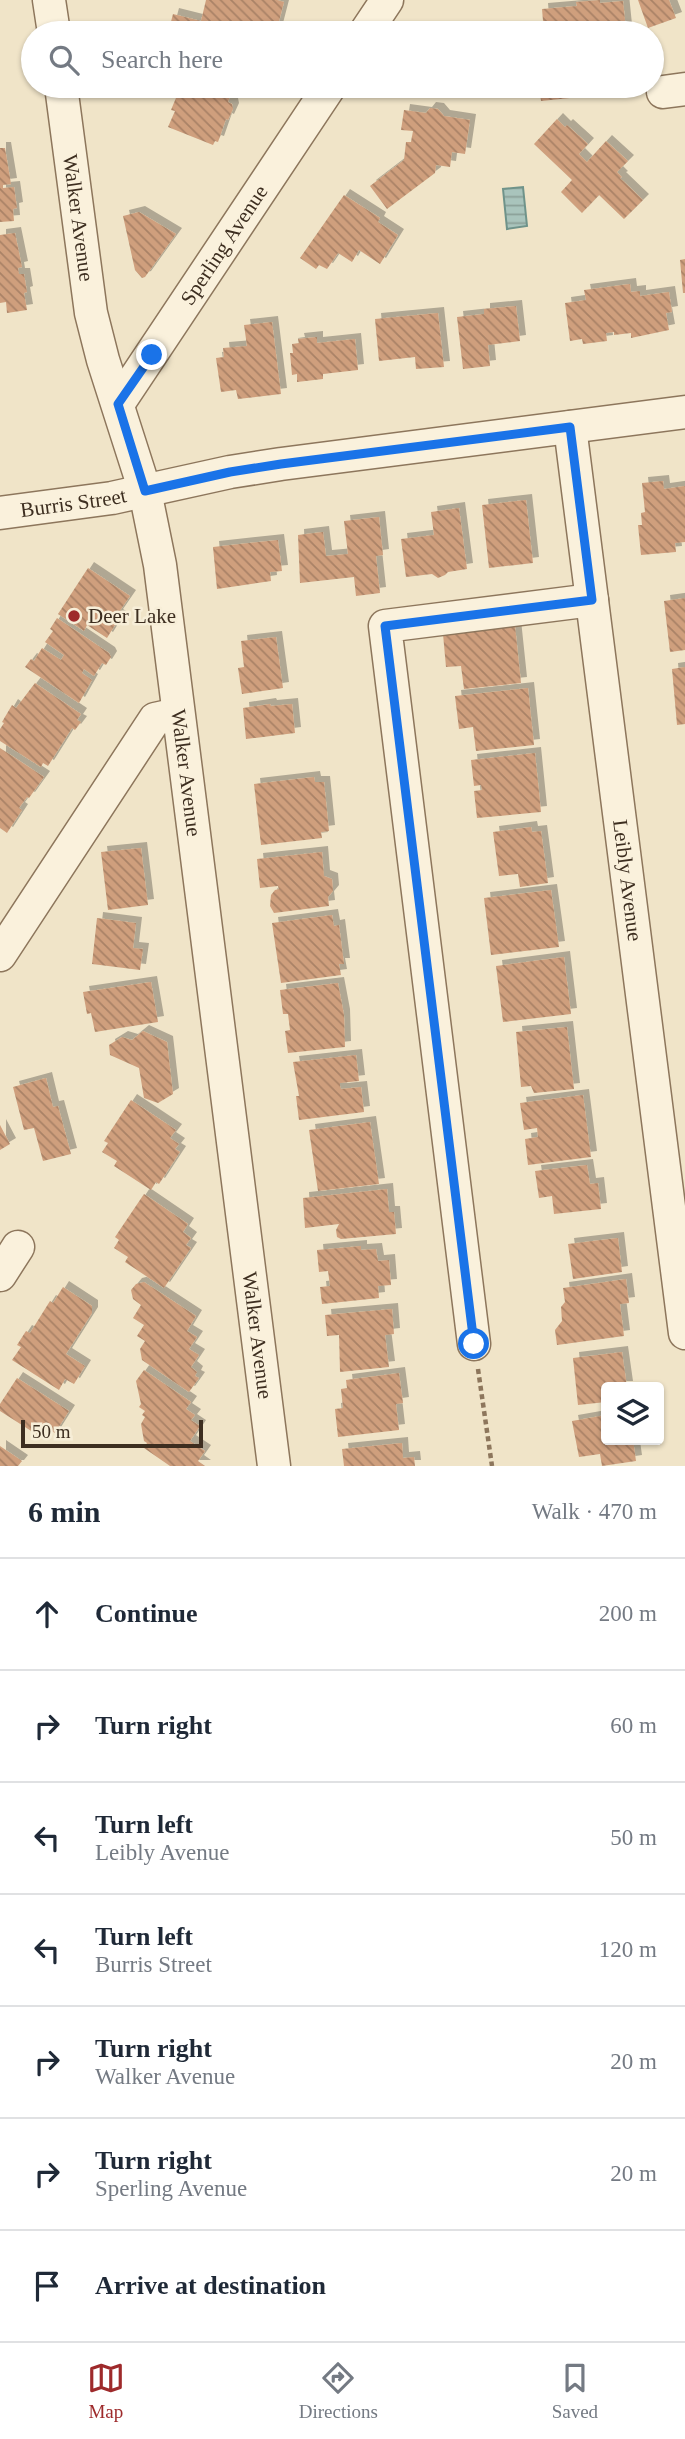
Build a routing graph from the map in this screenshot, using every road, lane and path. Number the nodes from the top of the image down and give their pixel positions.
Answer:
1 (49, 0) edge
2 (387, 0) edge
3 (52, 21) edge
4 (373, 21) edge
5 (63, 98) edge
6 (322, 98) edge
7 (118, 404) junction
8 (685, 412) edge
9 (570, 427) junction
10 (145, 491) junction
11 (0, 513) edge
12 (592, 600) junction
13 (178, 714) junction
14 (0, 955) edge
15 (18, 1247) dead end
16 (0, 1275) edge
17 (685, 1333) edge
18 (474, 1344) joint
19 (274, 1466) edge
20 (492, 1466) edge

1 - 3 street
2 - 4 street
5 - 7 street, Walker Avenue
6 - 7 street, Sperling Avenue
7 - 10 street, Walker Avenue
8 - 9 street, Burris Street
9 - 10 street, Burris Street
9 - 12 street, Leibly Avenue
10 - 11 street, Burris Street
10 - 13 street, Walker Avenue
12 - 17 street, Leibly Avenue
12 - 18 street
13 - 14 street
13 - 19 street, Walker Avenue
15 - 16 street
18 - 20 path

